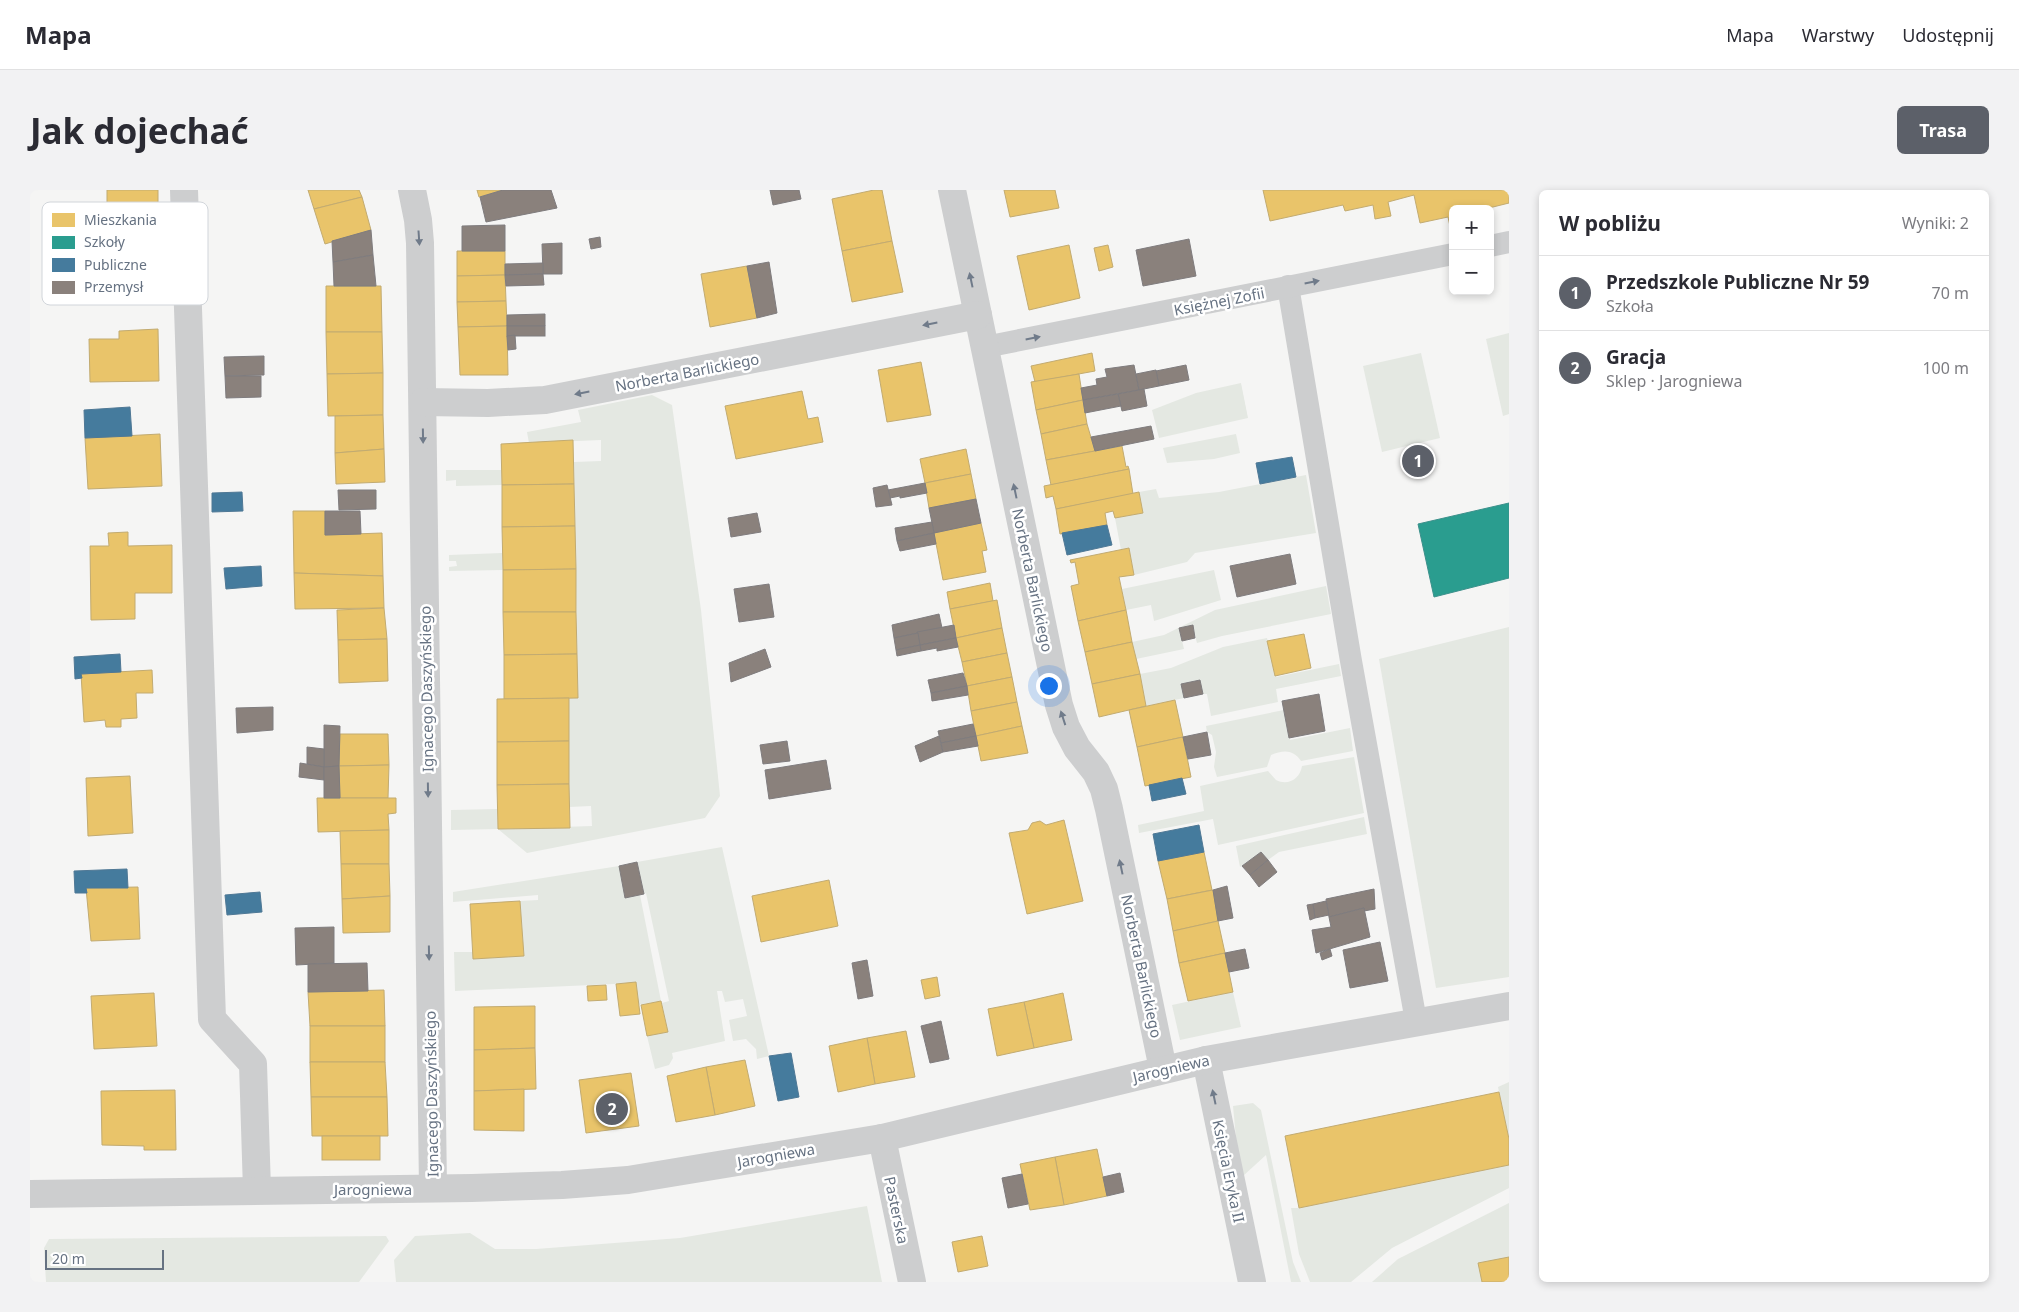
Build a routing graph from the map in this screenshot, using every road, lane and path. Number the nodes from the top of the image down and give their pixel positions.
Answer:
1 (412, 190) edge
2 (952, 190) edge
3 (1509, 242) edge
4 (1494, 245) edge
5 (1449, 255) edge
6 (1288, 286) junction
7 (188, 305) edge
8 (978, 315) junction
9 (985, 347) junction
10 (423, 402) junction
11 (1509, 1006) edge
12 (1416, 1022) junction
13 (1206, 1060) junction
14 (1163, 1069) junction
15 (882, 1138) junction
16 (433, 1188) junction
17 (257, 1190) junction
18 (30, 1194) edge
19 (912, 1282) edge
20 (1252, 1282) edge

1 -> 10 street, Ignacego Daszyńskiego
8 -> 2 street, Norberta Barlickiego
3 - 4 lane
6 -> 5 lane, Księżnej Zofii
9 -> 6 lane, Księżnej Zofii
6 - 12 lane
7 - 17 street
8 - 9 street, Norberta Barlickiego
8 -> 10 street, Norberta Barlickiego
14 -> 9 street, Norberta Barlickiego
10 -> 16 street, Ignacego Daszyńskiego
11 - 12 street, Jarogniewa
12 - 13 street, Jarogniewa
13 - 14 street, Jarogniewa
20 -> 13 street, Księcia Eryka II
14 - 15 street, Jarogniewa
15 - 16 street, Jarogniewa
15 - 19 street, Pasterska
16 - 17 street, Jarogniewa
17 - 18 street, Jarogniewa

